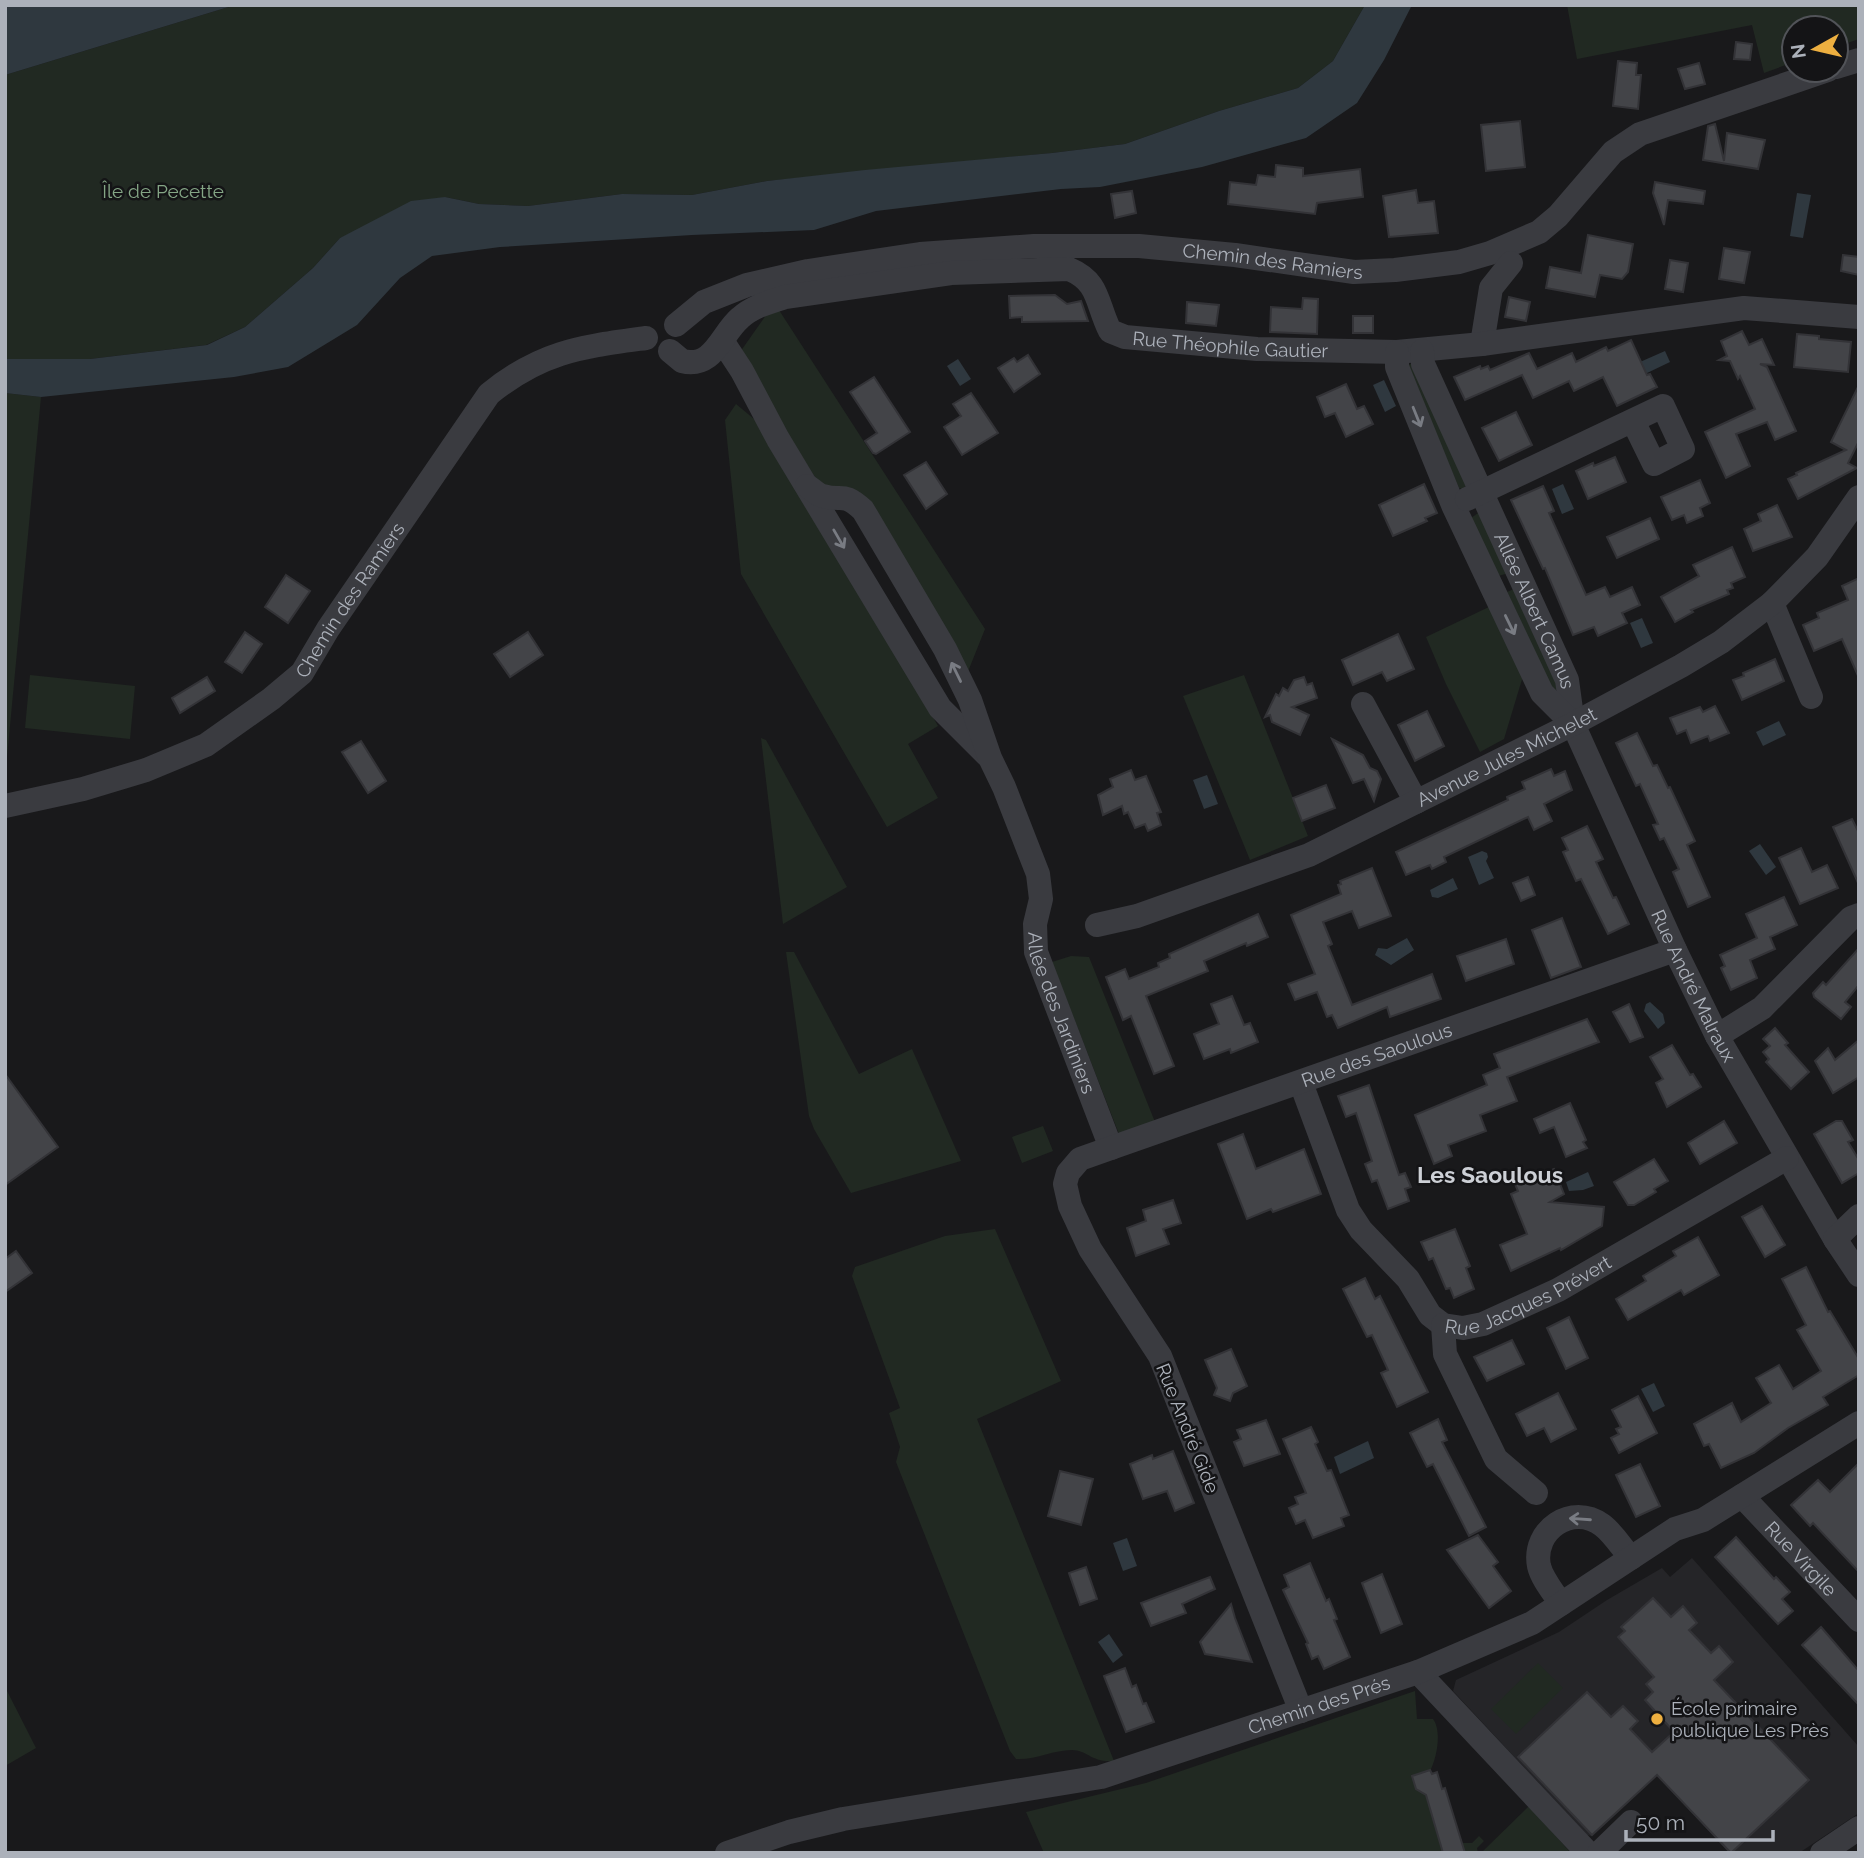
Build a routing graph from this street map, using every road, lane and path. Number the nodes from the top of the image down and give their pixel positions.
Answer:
1 (1787, 84) edge
2 (1511, 263) dead end
3 (1859, 317) edge
4 (676, 325) junction
5 (646, 338) junction
6 (723, 342) junction
7 (1482, 344) junction
8 (670, 351) junction
9 (1422, 351) junction
10 (1396, 352) junction
11 (1633, 421) dead end
12 (807, 486) junction
13 (1482, 492) junction
14 (1859, 497) edge
15 (1453, 505) junction
16 (1520, 576) junction
17 (1493, 590) junction
18 (1772, 603) junction
19 (1811, 696) dead end
20 (970, 700) junction
21 (1363, 704) dead end
22 (944, 713) junction
23 (1573, 724) junction
24 (990, 758) junction
25 (1416, 802) junction
26 (5, 806) edge
27 (1859, 915) edge
28 (1097, 925) dead end
29 (1675, 950) junction
30 (1717, 1036) junction
31 (1301, 1083) junction
32 (1111, 1148) junction
33 (1787, 1158) junction
34 (1080, 1159) joint
35 (1859, 1216) edge
36 (1835, 1239) junction
37 (1859, 1275) edge
38 (1443, 1325) junction
39 (1859, 1423) edge
40 (1536, 1493) dead end
41 (1742, 1496) junction
42 (1631, 1558) junction
43 (1561, 1604) junction
44 (1859, 1620) edge
45 (1418, 1672) junction
46 (1301, 1711) junction
47 (1632, 1822) dead end
48 (1859, 1828) edge
49 (727, 1853) edge
50 (1588, 1853) edge
51 (1599, 1853) edge
52 (1822, 1853) edge

1 - 4 street, Chemin des Ramiers
2 - 7 street
3 - 7 street, Rue Théophile Gautier
4 - 5 street
4 - 8 street
5 - 8 street
5 - 26 street, Chemin des Ramiers
6 - 8 street, Rue Théophile Gautier
6 - 10 street, Rue Théophile Gautier
6 - 12 street, Allée des Jardiniers
7 - 9 street, Rue Théophile Gautier
9 - 10 street, Rue Théophile Gautier
9 - 13 street, Allée Albert Camus
10 -> 15 street, Allée Albert Camus
11 - 13 street
20 -> 12 street, Allée des Jardiniers
12 -> 22 street, Allée des Jardiniers
13 - 15 street
13 - 16 street, Allée Albert Camus
14 - 18 street, Avenue Jules Michelet
15 - 17 street, Allée Albert Camus
16 - 17 street
16 - 23 street, Allée Albert Camus
17 -> 23 street, Allée Albert Camus
18 - 19 street
18 - 23 street, Avenue Jules Michelet
20 - 22 street
20 - 24 street, Allée des Jardiniers
21 - 25 street
22 - 24 street, Allée des Jardiniers
23 - 25 street, Avenue Jules Michelet
23 - 29 street, Rue André Malraux
24 - 32 street, Allée des Jardiniers
25 - 28 street, Avenue Jules Michelet
27 - 30 street
29 - 30 street, Rue André Malraux
29 - 31 street, Rue des Saoulous
30 - 33 street, Rue André Malraux
31 - 32 street, Rue des Saoulous
31 - 38 street, Rue Jacques Prévert
32 - 34 street, Rue des Saoulous
33 - 36 street, Rue André Malraux
33 - 38 street, Rue Jacques Prévert
34 - 46 street, Rue André Gide
35 - 36 street
36 - 37 street, Rue André Malraux
38 - 40 street
39 - 41 street, Chemin des Prés
41 - 42 street, Chemin des Prés
41 - 44 street, Rue Virgile
42 - 43 street, Chemin des Prés
42 -> 43 street
43 - 45 street, Chemin des Prés
45 - 46 street, Chemin des Prés
45 - 50 street
46 - 49 street, Chemin des Prés
47 - 51 street
48 - 52 street

